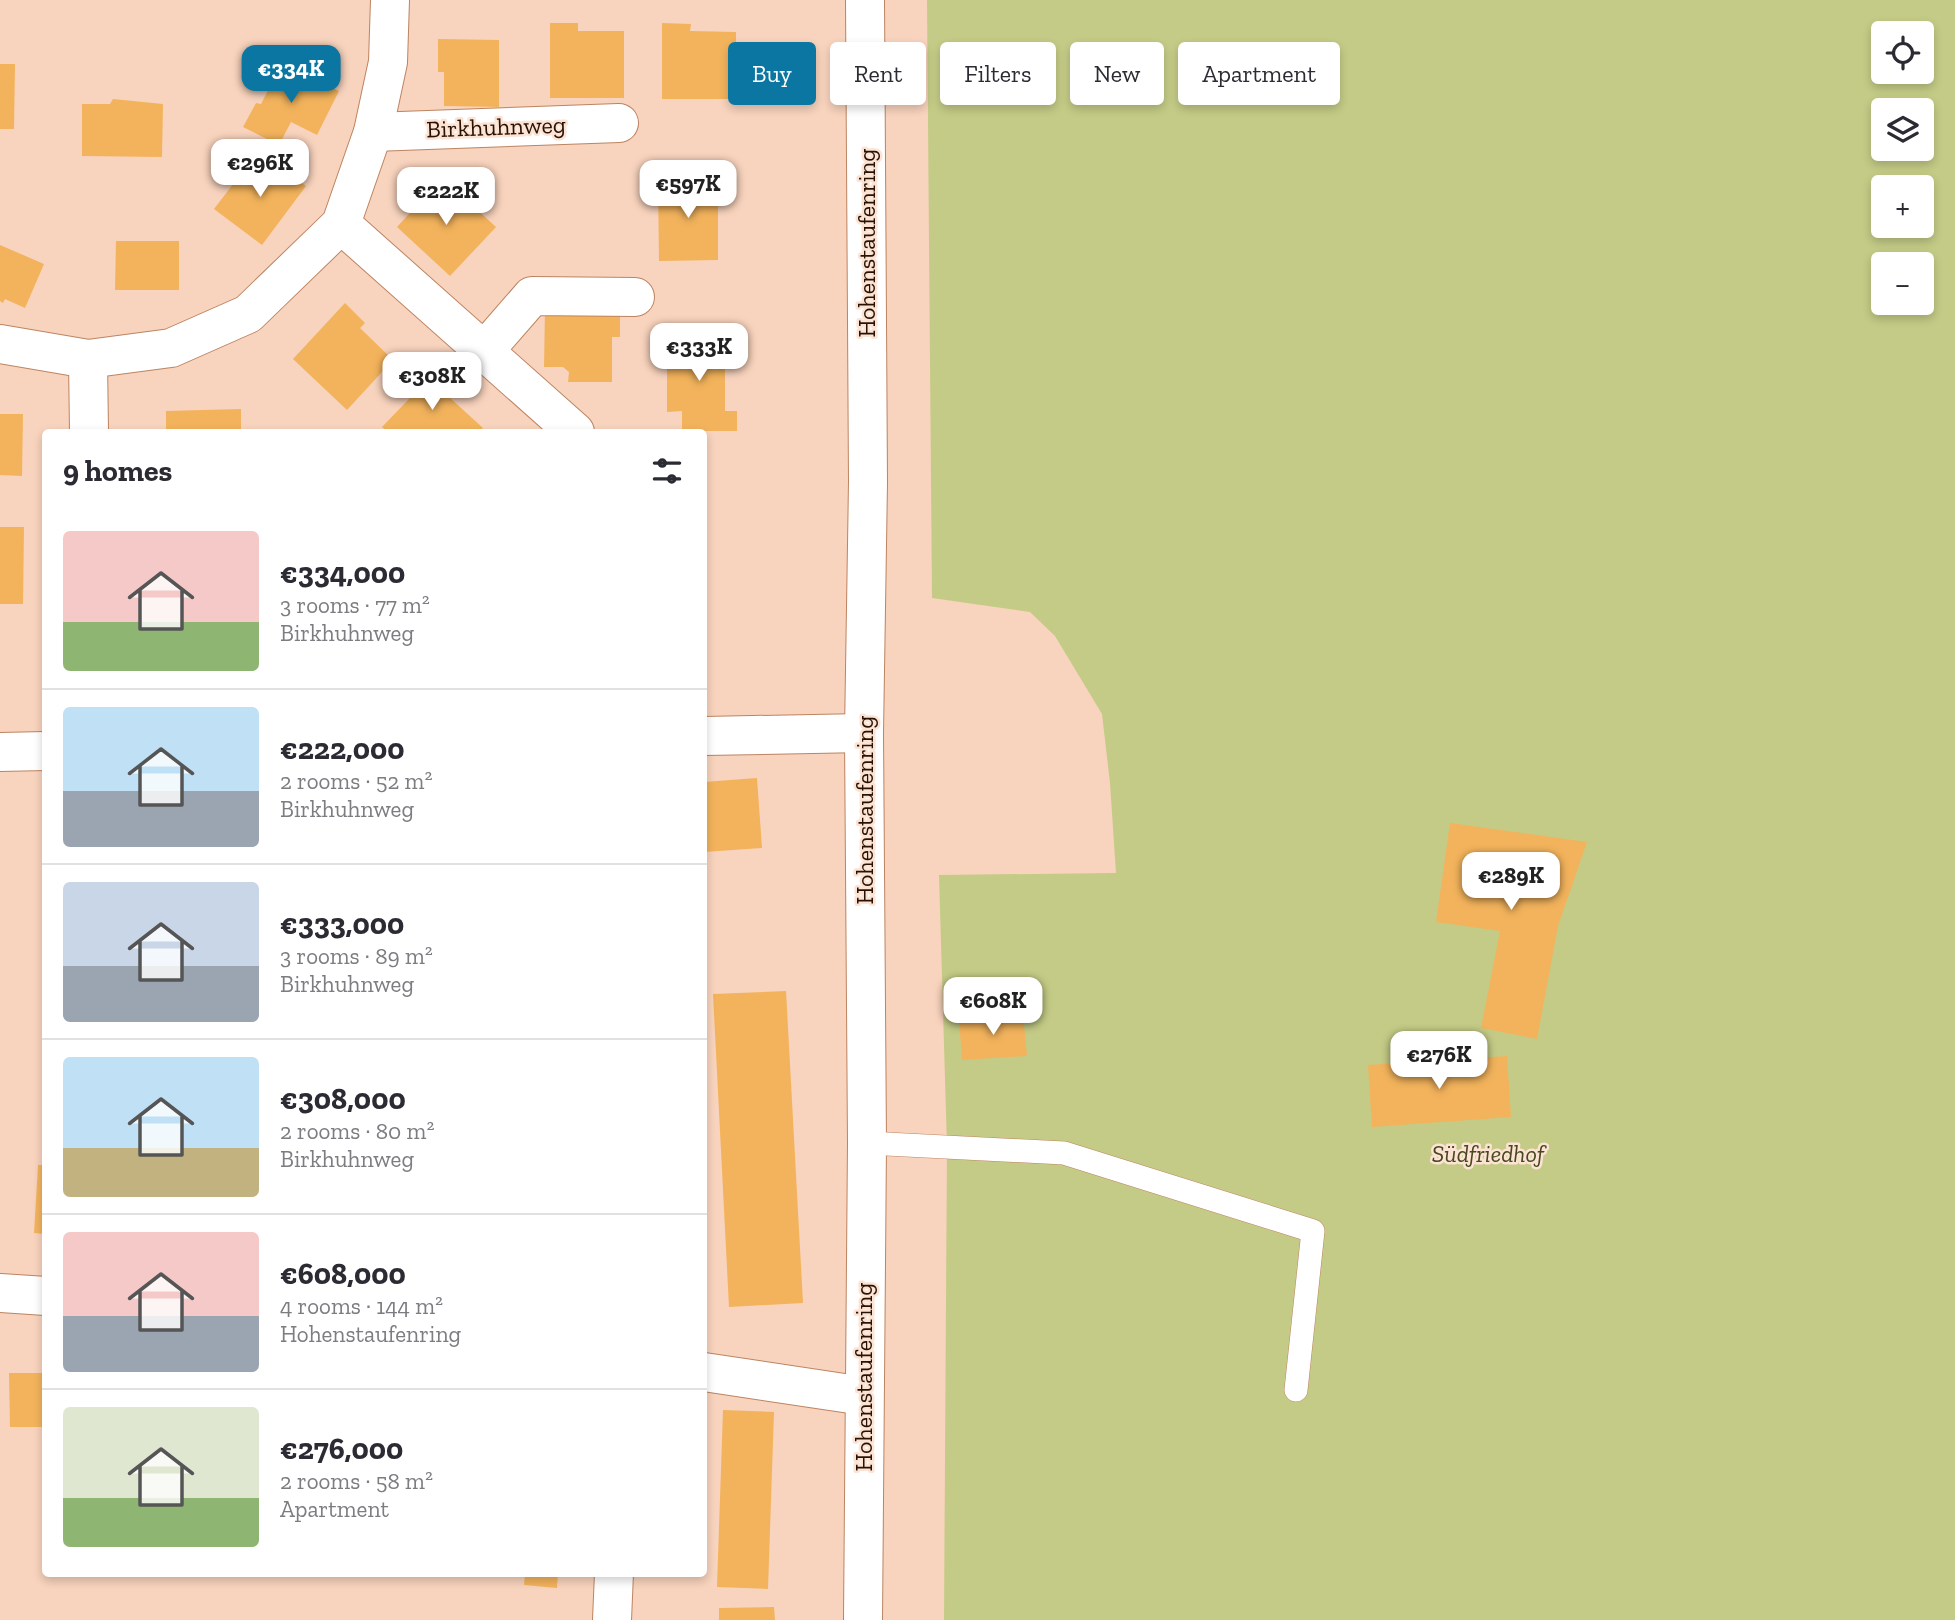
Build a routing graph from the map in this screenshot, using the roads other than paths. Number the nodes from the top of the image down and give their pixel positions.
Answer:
1 (390, 0) edge
2 (865, 0) edge
3 (619, 123) dead end
4 (373, 132) junction
5 (341, 224) junction
6 (635, 297) dead end
7 (0, 344) edge
8 (485, 350) junction
9 (88, 359) junction
10 (89, 429) edge
11 (572, 429) edge
12 (864, 733) junction
13 (707, 736) edge
14 (42, 751) edge
15 (0, 752) edge
16 (867, 1143) junction
17 (0, 1293) edge
18 (42, 1296) edge
19 (707, 1372) edge
20 (1296, 1390) dead end
21 (864, 1396) junction
22 (614, 1577) edge
23 (612, 1620) edge
24 (863, 1620) edge

1 - 4 street
2 - 12 street, Hohenstaufenring
3 - 4 street, Birkhuhnweg
4 - 5 street
5 - 8 street
5 - 9 street
6 - 8 street
7 - 9 street
8 - 11 street
9 - 10 street
12 - 13 street
12 - 16 street, Hohenstaufenring
14 - 15 street
16 - 20 lane
16 - 21 street, Hohenstaufenring
17 - 18 street
19 - 21 street
21 - 24 street, Hohenstaufenring
22 - 23 street

